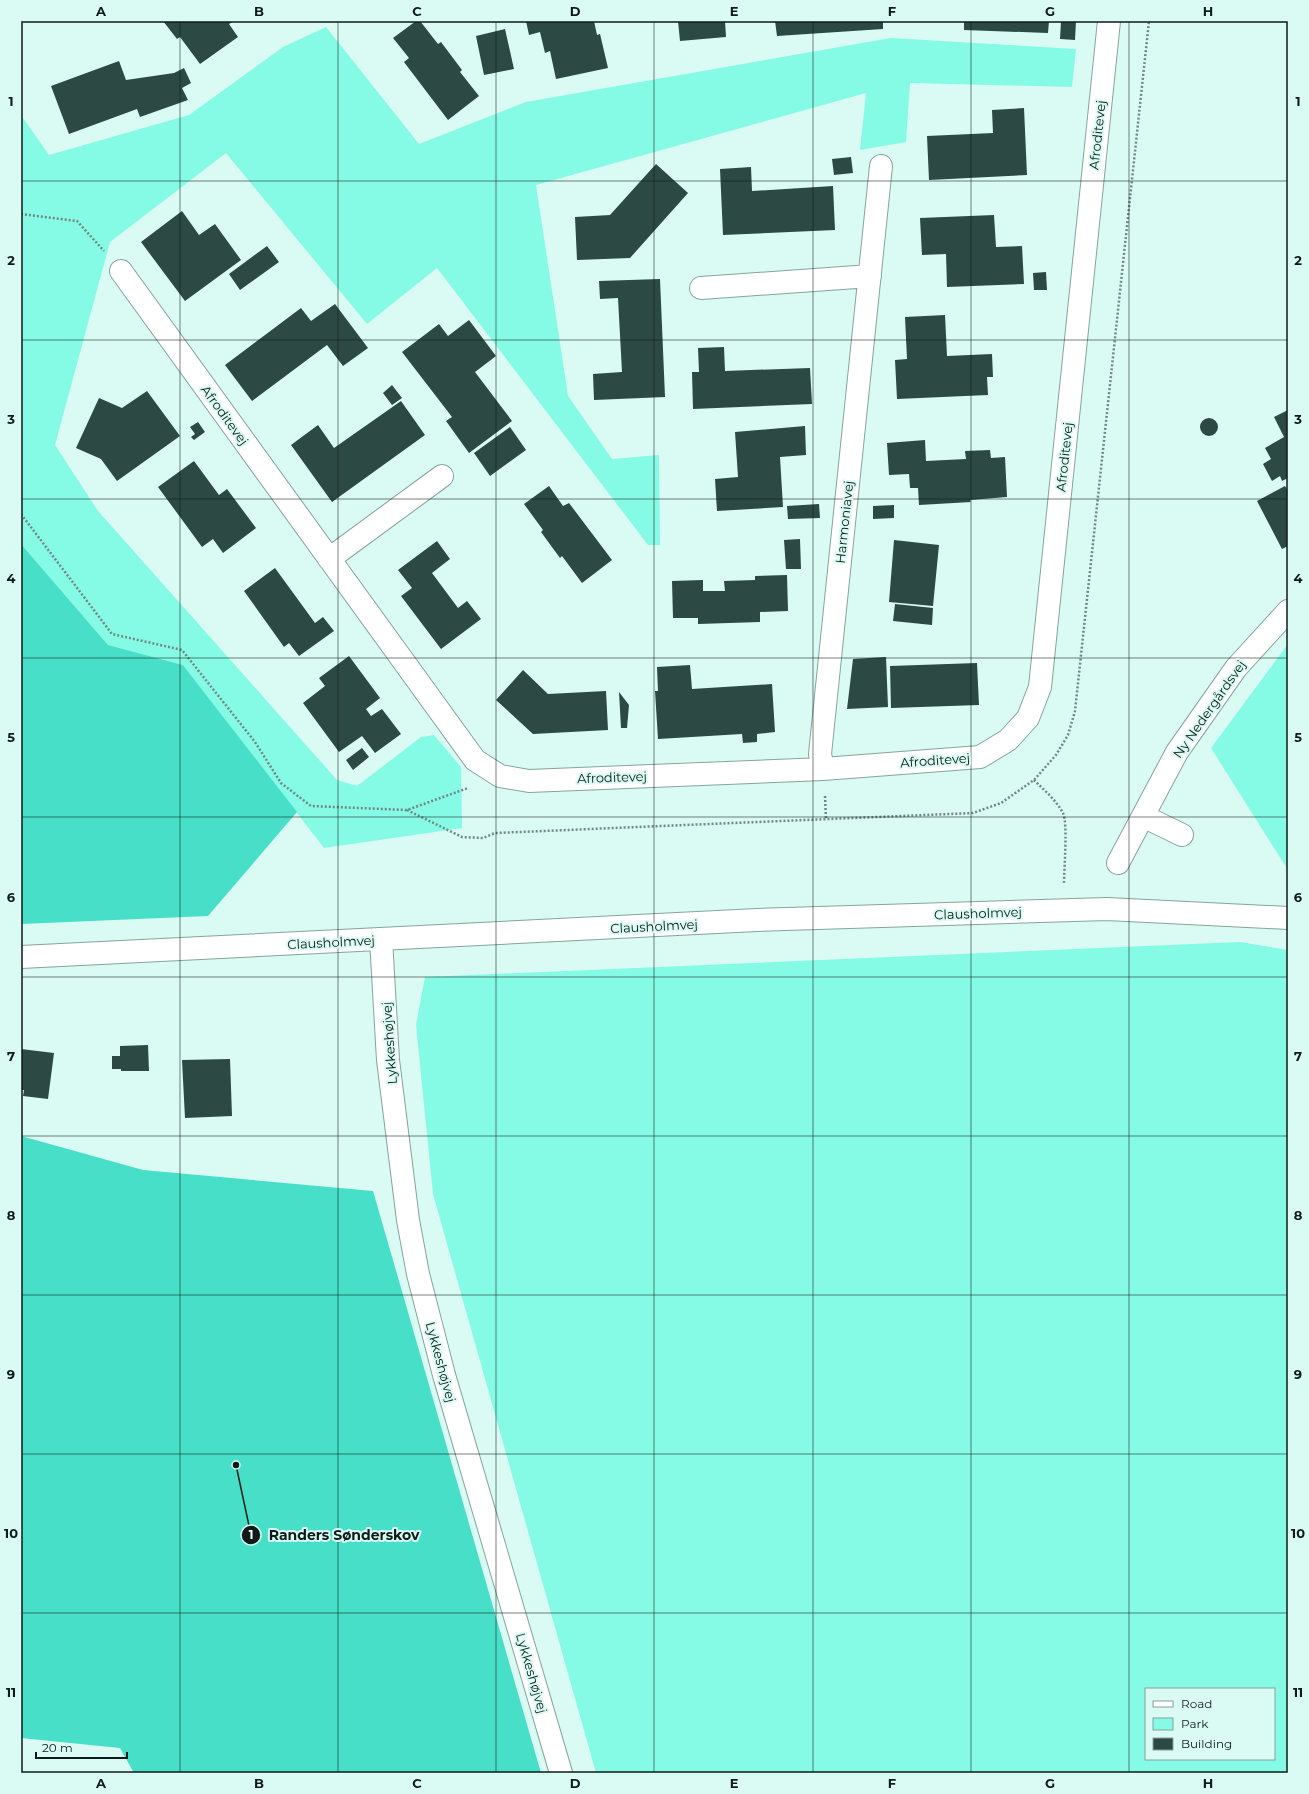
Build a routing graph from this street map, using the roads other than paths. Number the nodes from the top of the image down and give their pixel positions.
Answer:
1 (1109, 21) edge
2 (880, 166) dead end
3 (121, 271) road end
4 (870, 276) junction
5 (701, 288) dead end
6 (442, 476) dead end
7 (329, 559) junction
8 (1288, 611) edge
9 (823, 769) junction
10 (1143, 816) junction
11 (1182, 835) dead end
12 (1118, 863) dead end
13 (1288, 918) edge
14 (381, 939) junction
15 (21, 957) edge
16 (561, 1773) edge

1 - 9 street, Afroditevej
2 - 4 street, Harmoniavej
3 - 7 street, Afroditevej
4 - 5 street
4 - 9 street, Harmoniavej
6 - 7 street
7 - 9 street, Afroditevej
8 - 10 street, Ny Nedergårdsvej
10 - 11 street
10 - 12 street, Ny Nedergårdsvej
13 - 14 street, Clausholmvej
14 - 15 street, Clausholmvej
14 - 16 street, Lykkeshøjvej

